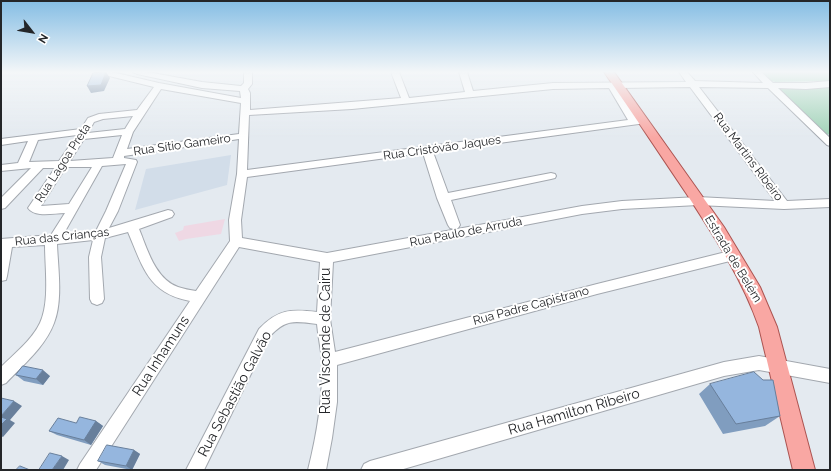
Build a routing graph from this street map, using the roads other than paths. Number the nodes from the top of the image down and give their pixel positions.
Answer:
1 (153, 94) edge
2 (202, 94) edge
3 (232, 94) edge
4 (246, 94) edge
5 (403, 94) edge
6 (478, 94) edge
7 (622, 94) edge
8 (701, 94) edge
9 (780, 94) edge
10 (470, 95) joint
11 (224, 98) junction
12 (406, 101) junction
13 (245, 102) junction
14 (140, 113) junction
15 (244, 113) junction
16 (639, 122) junction
17 (128, 132) junction
18 (82, 134) junction
19 (243, 136) junction
20 (34, 138) junction
21 (828, 140) edge
22 (1, 142) edge
23 (427, 150) junction
24 (119, 157) junction
25 (99, 163) junction
26 (40, 164) junction
27 (22, 165) junction
28 (63, 165) junction
29 (1, 168) edge
30 (242, 174) junction
31 (551, 176) dead end
32 (443, 198) junction
33 (698, 201) junction
34 (830, 203) edge
35 (1, 205) edge
36 (784, 205) junction
37 (74, 208) junction
38 (168, 214) dead end
39 (454, 226) dead end
40 (132, 228) junction
41 (100, 234) junction
42 (53, 240) junction
43 (236, 242) junction
44 (4, 243) edge
45 (734, 255) junction
46 (327, 258) junction
47 (1, 276) edge
48 (199, 296) junction
49 (97, 299) dead end
50 (323, 319) junction
51 (329, 360) junction
52 (779, 367) junction
53 (830, 376) edge
54 (1, 378) edge
55 (86, 470) edge
56 (195, 470) edge
57 (317, 470) edge
58 (370, 470) edge
59 (804, 470) edge

1 - 14 street
2 - 11 street
3 - 11 street
4 - 13 street
5 - 12 street
6 - 10 street
7 - 16 main road, Estrada de Belém
8 - 36 street, Rua Martins Ribeiro
9 - 21 street
10 - 12 street
11 - 13 street
12 - 15 street
13 - 15 street
14 - 17 street
14 - 18 street, Rua Lagoa Preta
15 - 19 street
16 - 23 street, Rua Cristóvão Jaques
16 - 33 main road, Estrada de Belém
17 - 18 street
17 - 24 street
18 - 20 street
18 - 28 street, Rua Lagoa Preta
19 - 24 street, Rua Sítio Gameiro
19 - 30 street
20 - 22 street
20 - 27 street
23 - 30 street, Rua Cristóvão Jaques
23 - 32 street
24 - 25 street, Rua Sítio Gameiro
24 - 41 street
25 - 28 street, Rua Sítio Gameiro
25 - 37 street
26 - 27 street, Rua Sítio Gameiro
26 - 28 street, Rua Sítio Gameiro
26 - 35 street
27 - 29 street, Rua Sítio Gameiro
28 - 37 street, Rua Lagoa Preta
30 - 43 street
31 - 32 street
32 - 39 street
33 - 36 street, Rua Paulo de Arruda
33 - 45 main road, Estrada de Belém
33 - 46 street, Rua Paulo de Arruda
34 - 36 street, Rua Paulo de Arruda
37 - 42 street
38 - 40 street, Rua das Crianças
40 - 41 street, Rua das Crianças
40 - 48 street
41 - 42 street, Rua das Crianças
41 - 49 street
42 - 44 street, Rua das Crianças
42 - 54 street
43 - 46 street, Rua Paulo de Arruda
43 - 48 street, Rua Inhamuns
44 - 47 street
45 - 51 street, Rua Padre Capistrano
45 - 52 main road, Estrada de Belém
46 - 50 street, Rua Visconde de Cairu
48 - 55 street, Rua Inhamuns
50 - 51 street, Rua Visconde de Cairu
50 - 56 street, Rua Sebastião Galvão
51 - 57 street, Rua Visconde de Cairu
52 - 53 street, Rua Hamilton Ribeiro
52 - 58 street, Rua Hamilton Ribeiro
52 - 59 main road, Estrada de Belém

